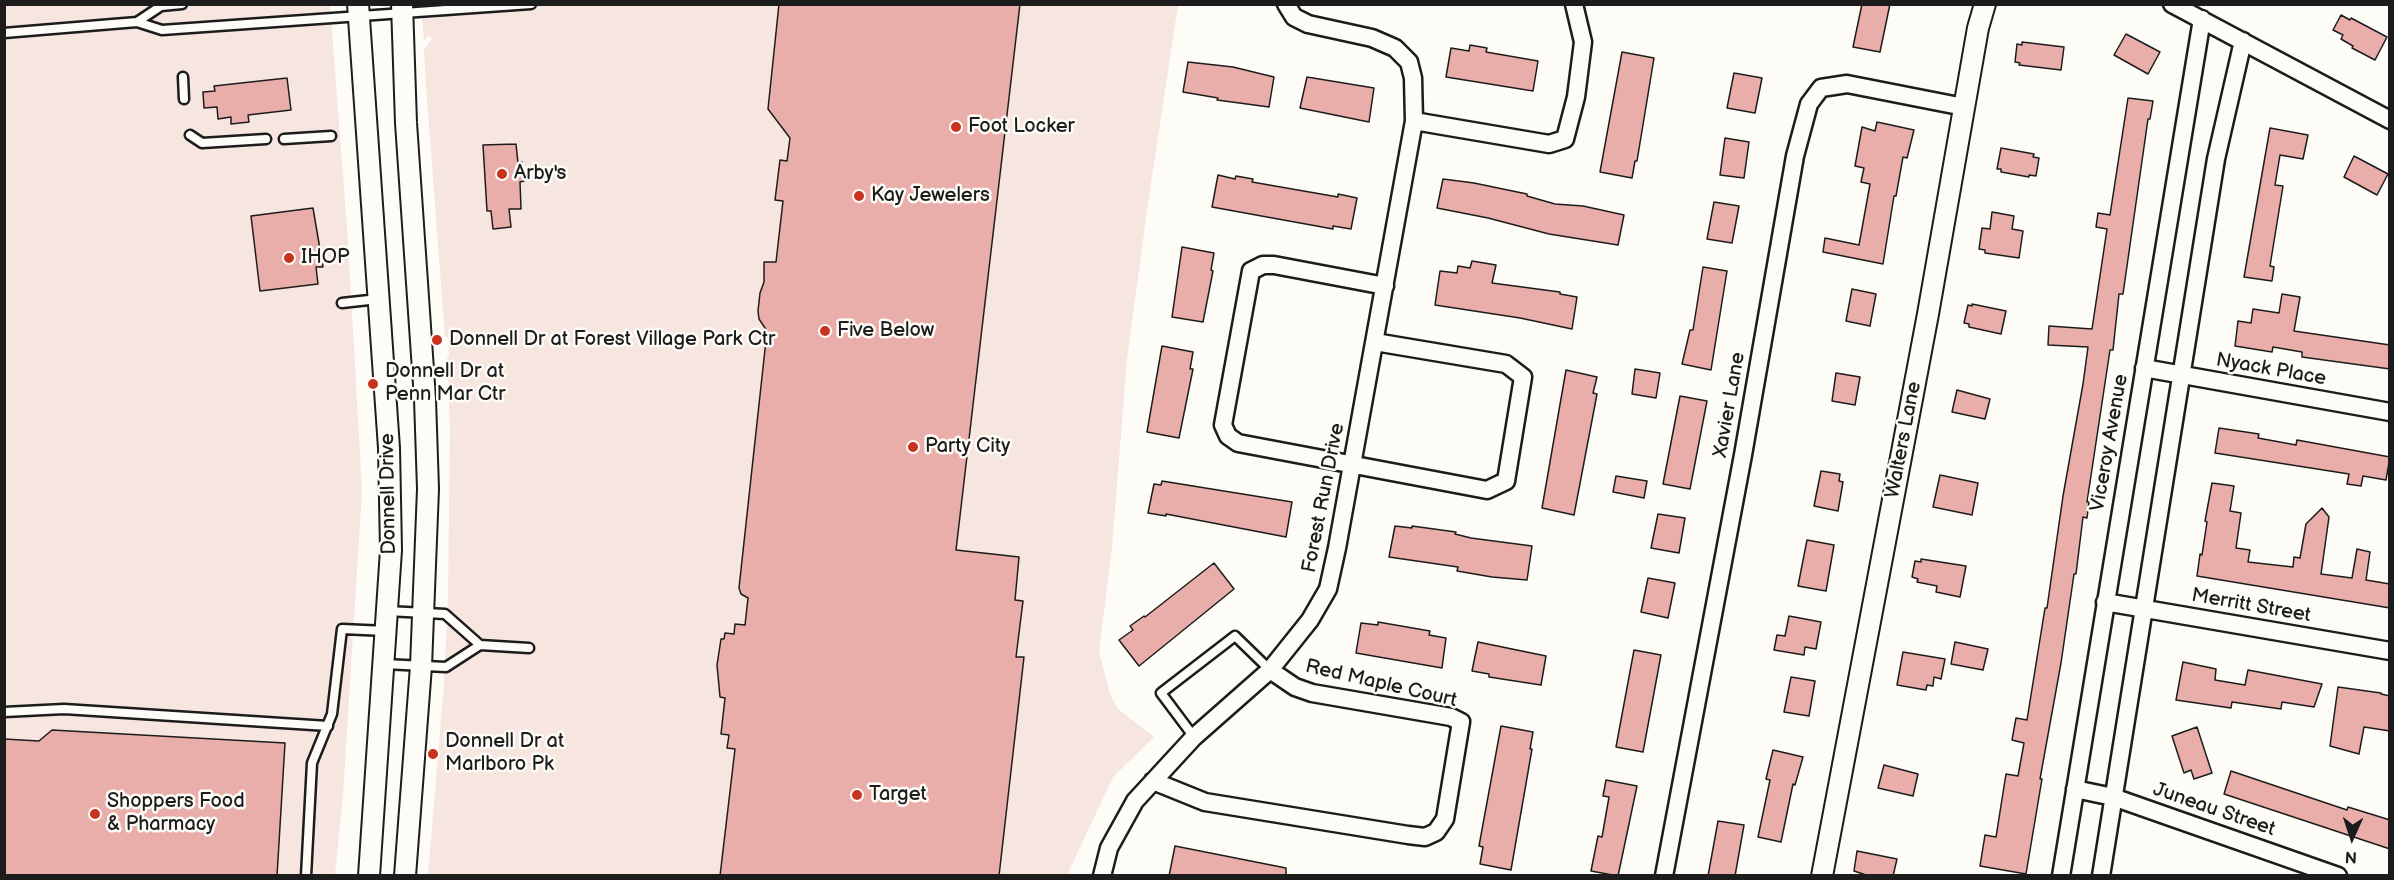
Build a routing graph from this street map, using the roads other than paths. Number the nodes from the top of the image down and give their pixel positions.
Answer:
1 (182, 4) edge
2 (531, 4) edge
3 (1286, 4) edge
4 (1574, 4) edge
5 (1985, 4) edge
6 (2172, 4) edge
7 (402, 9) edge
8 (358, 10) edge
9 (2202, 19) junction
10 (137, 22) junction
11 (4, 33) edge
12 (2243, 41) junction
13 (183, 77) dead end
14 (183, 99) dead end
15 (1964, 107) junction
16 (2390, 120) edge
17 (1414, 122) junction
18 (190, 135) dead end
19 (331, 136) dead end
20 (284, 139) dead end
21 (266, 140) dead end
22 (1385, 286) junction
23 (378, 299) junction
24 (342, 303) dead end
25 (1375, 342) junction
26 (2144, 368) junction
27 (2181, 375) junction
28 (2390, 412) edge
29 (1351, 463) junction
30 (2105, 602) junction
31 (2144, 609) junction
32 (387, 611) junction
33 (424, 613) junction
34 (386, 631) junction
35 (480, 645) junction
36 (529, 648) dead end
37 (2390, 651) edge
38 (383, 664) junction
39 (421, 666) junction
40 (1270, 670) junction
41 (4, 712) edge
42 (328, 726) junction
43 (1194, 736) junction
44 (1153, 782) junction
45 (2075, 789) junction
46 (2113, 797) junction
47 (306, 876) edge
48 (369, 876) edge
49 (405, 876) edge
50 (1102, 876) edge
51 (1664, 876) edge
52 (1822, 876) edge
53 (2061, 876) edge
54 (2101, 876) edge
55 (2338, 876) edge

1 - 10 lane
2 - 7 lane
3 - 17 street, Forest Run Drive
4 - 17 street
5 - 15 street, Walters Lane
6 - 9 street
7 - 8 lane
7 - 33 street, Donnell Drive
8 - 10 lane
8 - 23 street, Donnell Drive
9 - 12 street
9 - 26 street, Viceroy Avenue
10 - 11 lane
12 - 16 street
12 - 27 street
13 - 14 lane
15 - 51 street, Xavier Lane
15 - 52 street, Walters Lane
17 - 22 street, Forest Run Drive
18 - 21 lane
19 - 20 lane
22 - 25 street, Forest Run Drive
22 - 29 street
23 - 24 lane
23 - 32 street, Donnell Drive
25 - 29 street, Forest Run Drive
25 - 29 street
26 - 27 street, Nyack Place
26 - 30 street, Viceroy Avenue
27 - 28 street, Nyack Place
27 - 31 street
29 - 40 street, Forest Run Drive
30 - 31 street, Merritt Street
30 - 45 street, Viceroy Avenue
31 - 37 street, Merritt Street
31 - 46 street
32 - 33 lane
32 - 34 street, Donnell Drive
33 - 35 lane
33 - 39 street, Donnell Drive
34 - 38 street, Donnell Drive
34 - 42 lane
35 - 36 lane
35 - 39 lane
38 - 39 lane
38 - 48 street, Donnell Drive
39 - 49 street, Donnell Drive
40 - 43 street, Forest Run Drive
40 - 43 lane, Red Maple Court
40 - 44 street, Red Maple Court
41 - 42 lane
42 - 47 lane
43 - 44 street, Forest Run Drive
44 - 50 street, Forest Run Drive
45 - 46 street, Juneau Street
45 - 53 street, Viceroy Avenue
46 - 54 street
46 - 55 street, Juneau Street

